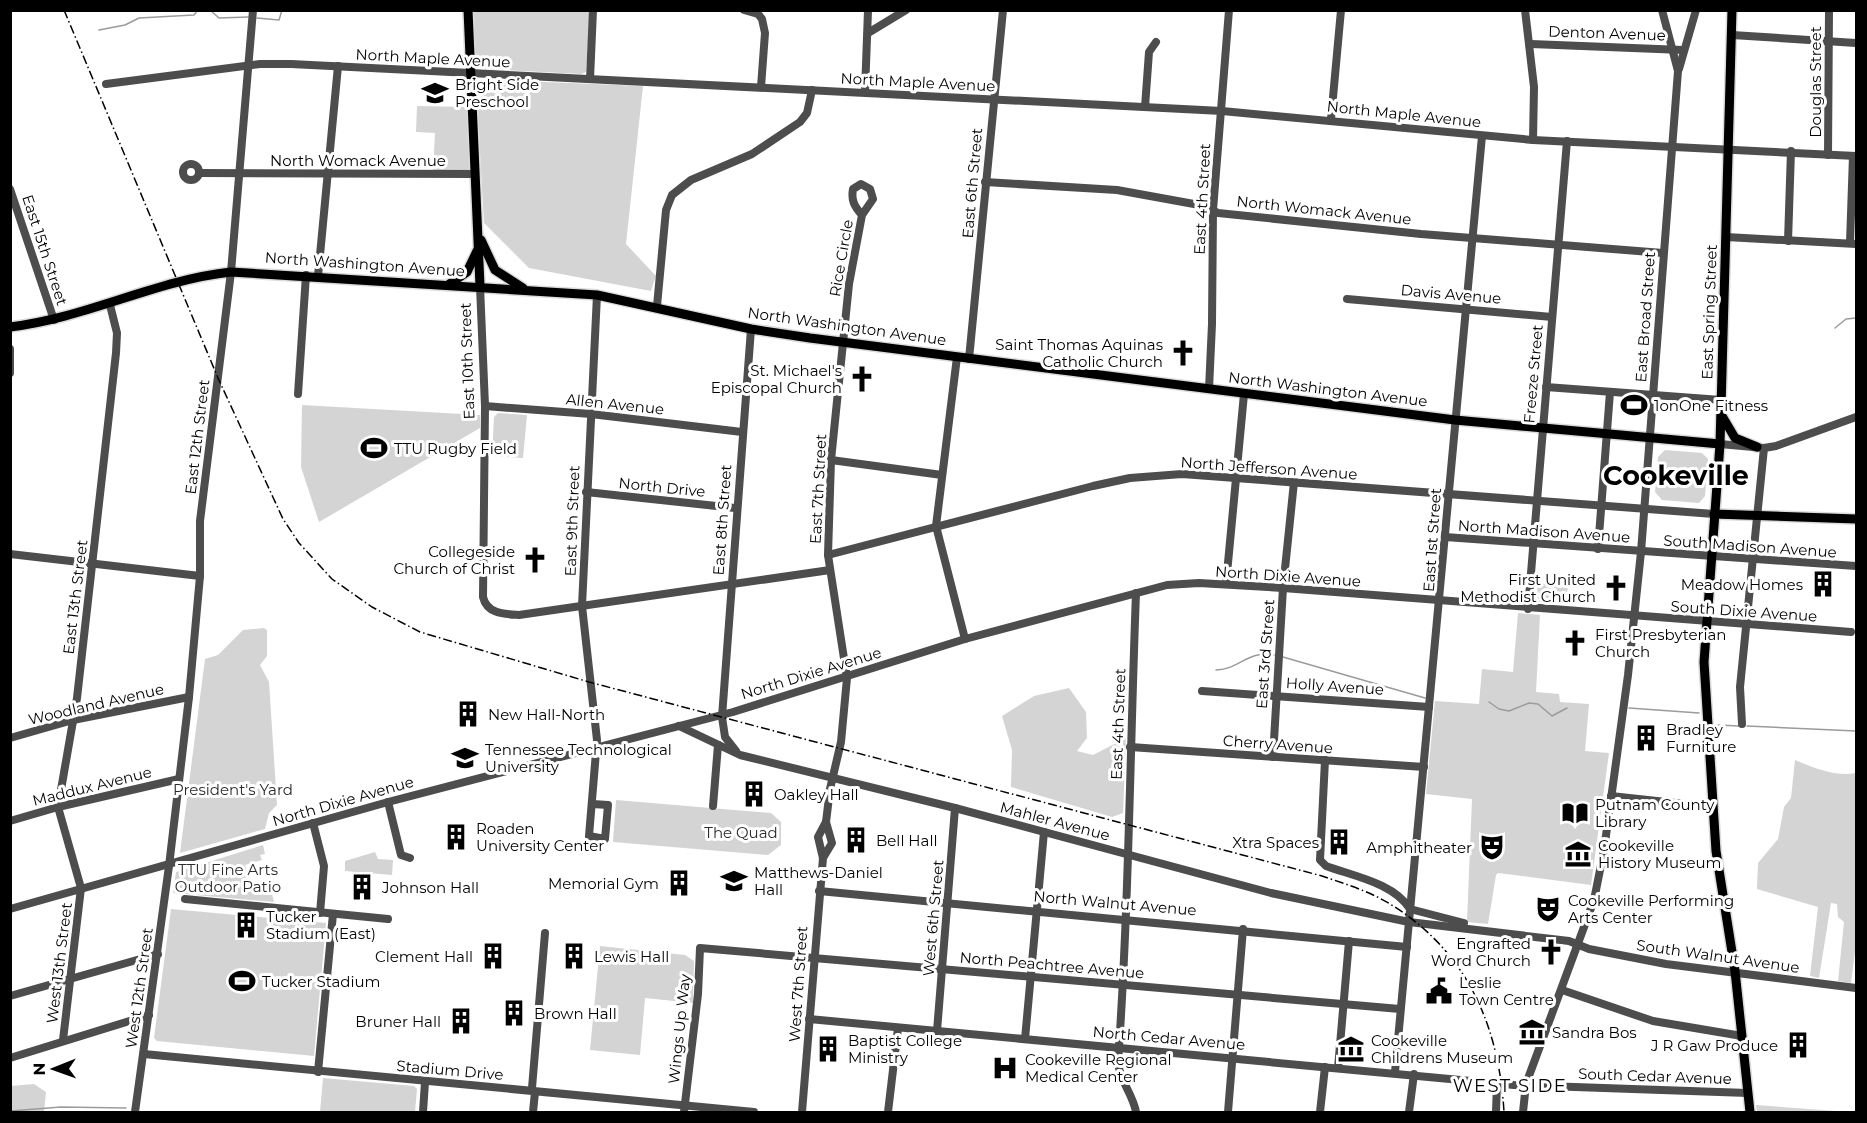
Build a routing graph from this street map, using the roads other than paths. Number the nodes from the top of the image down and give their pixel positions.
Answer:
1 (253, 10) edge
2 (593, 10) edge
3 (744, 10) edge
4 (868, 10) edge
5 (906, 10) edge
6 (1004, 10) edge
7 (1229, 10) edge
8 (1341, 10) edge
9 (1525, 10) edge
10 (1662, 10) edge
11 (1696, 10) edge
12 (1732, 10) edge
13 (1829, 10) edge
14 (468, 11) edge
15 (868, 33) junction
16 (1732, 35) junction
17 (1156, 42) dead end
18 (1828, 42) junction
19 (1531, 44) junction
20 (1857, 44) edge
21 (1672, 49) junction
22 (1683, 50) junction
23 (250, 65) junction
24 (339, 66) junction
25 (1678, 71) junction
26 (472, 74) junction
27 (590, 79) junction
28 (106, 84) dead end
29 (761, 87) junction
30 (812, 90) junction
31 (865, 92) junction
32 (994, 99) junction
33 (1145, 107) junction
34 (1222, 111) junction
35 (1331, 120) junction
36 (1482, 136) junction
37 (1533, 140) junction
38 (1567, 141) junction
39 (1672, 146) junction
40 (1730, 149) junction
41 (1791, 151) junction
42 (1828, 155) junction
43 (1855, 156) edge
44 (327, 172) junction
45 (199, 173) dead end
46 (241, 174) junction
47 (475, 174) junction
48 (985, 182) junction
49 (10, 189) edge
50 (1212, 210) junction
51 (862, 214) dead end
52 (478, 230) junction
53 (1726, 237) junction
54 (1472, 239) junction
55 (1788, 241) junction
56 (1853, 244) edge
57 (1559, 245) junction
58 (478, 249) junction
59 (1664, 253) junction
60 (231, 272) junction
61 (306, 275) junction
62 (318, 276) junction
63 (448, 285) junction
64 (480, 286) junction
65 (525, 289) junction
66 (597, 294) junction
67 (1347, 299) dead end
68 (110, 305) junction
69 (657, 306) junction
70 (1466, 309) junction
71 (1552, 317) junction
72 (54, 320) junction
73 (10, 327) edge
74 (751, 329) junction
75 (842, 342) junction
76 (10, 349) edge
77 (957, 357) junction
78 (969, 359) junction
79 (10, 373) edge
80 (1546, 387) junction
81 (1209, 389) junction
82 (1610, 392) junction
83 (298, 394) dead end
84 (1244, 394) junction
85 (1653, 396) junction
86 (1721, 400) junction
87 (484, 406) junction
88 (1721, 412) junction
89 (591, 414) junction
90 (1857, 417) edge
91 (1455, 420) junction
92 (1542, 430) junction
93 (742, 432) junction
94 (1607, 435) junction
95 (1649, 438) junction
96 (1720, 444) junction
97 (1760, 448) junction
98 (831, 459) junction
99 (942, 475) junction
100 (1235, 477) junction
101 (1294, 482) junction
102 (586, 492) junction
103 (1449, 494) junction
104 (1536, 501) junction
105 (1601, 506) junction
106 (735, 508) junction
107 (1644, 509) junction
108 (1714, 514) junction
109 (1758, 517) junction
110 (1857, 519) edge
111 (936, 526) junction
112 (1445, 537) junction
113 (1533, 544) junction
114 (1598, 549) junction
115 (1641, 552) junction
116 (10, 554) edge
117 (828, 555) junction
118 (1711, 558) junction
119 (1754, 559) junction
120 (93, 562) junction
121 (1857, 566) edge
122 (831, 570) junction
123 (200, 576) junction
124 (1227, 584) junction
125 (730, 586) junction
126 (1283, 588) junction
127 (1136, 593) junction
128 (1441, 601) junction
129 (582, 606) junction
130 (1528, 609) junction
131 (1635, 617) junction
132 (1706, 621) junction
133 (1747, 624) junction
134 (1851, 632) dead end
135 (965, 639) junction
136 (847, 678) junction
137 (1202, 691) dead end
138 (1276, 696) junction
139 (189, 697) junction
140 (1430, 707) junction
141 (722, 714) junction
142 (704, 719) junction
143 (73, 720) junction
144 (1742, 724) dead end
145 (678, 726) junction
146 (725, 737) junction
147 (10, 738) edge
148 (718, 745) junction
149 (1131, 747) junction
150 (597, 748) junction
151 (740, 755) junction
152 (1273, 757) junction
153 (1325, 760) junction
154 (1424, 767) junction
155 (832, 778) junction
156 (179, 779) junction
157 (1611, 796) junction
158 (388, 802) junction
159 (593, 804) junction
160 (713, 806) dead end
161 (58, 807) junction
162 (1712, 807) junction
163 (955, 808) junction
164 (10, 821) edge
165 (826, 822) junction
166 (313, 823) junction
167 (1044, 832) junction
168 (1127, 855) junction
169 (410, 858) dead end
170 (823, 858) junction
171 (170, 866) junction
172 (81, 888) junction
173 (819, 891) junction
174 (185, 899) dead end
175 (948, 902) junction
176 (10, 909) edge
177 (1038, 909) junction
178 (1410, 909) junction
179 (320, 913) junction
180 (333, 914) junction
181 (1128, 918) junction
182 (388, 919) dead end
183 (1409, 922) junction
184 (1243, 929) junction
185 (1489, 930) junction
186 (545, 933) dead end
187 (1349, 941) junction
188 (1578, 945) junction
189 (1407, 947) junction
190 (700, 948) joint
191 (158, 954) junction
192 (814, 957) junction
193 (942, 969) junction
194 (1736, 971) junction
195 (1031, 976) junction
196 (69, 977) junction
197 (1124, 984) junction
198 (1857, 988) edge
199 (1562, 990) junction
200 (1239, 995) junction
201 (10, 996) edge
202 (1343, 1003) junction
203 (1400, 1009) junction
204 (149, 1015) junction
205 (809, 1019) junction
206 (898, 1028) junction
207 (937, 1030) junction
208 (1742, 1036) junction
209 (1025, 1039) junction
210 (63, 1040) junction
211 (1119, 1048) junction
212 (144, 1054) junction
213 (10, 1058) edge
214 (1233, 1058) junction
215 (1325, 1067) junction
216 (1338, 1068) junction
217 (318, 1072) junction
218 (1395, 1072) junction
219 (1414, 1074) junction
220 (426, 1082) junction
221 (1497, 1083) junction
222 (1526, 1084) junction
223 (1514, 1085) junction
224 (533, 1090) junction
225 (1748, 1093) junction
226 (1497, 1101) junction
227 (684, 1110) edge
228 (135, 1113) edge
229 (423, 1113) edge
230 (533, 1113) edge
231 (754, 1113) edge
232 (802, 1113) edge
233 (888, 1113) edge
234 (1136, 1113) edge
235 (1228, 1113) edge
236 (1320, 1113) edge
237 (1410, 1113) edge
238 (1496, 1113) edge
239 (1523, 1113) edge
240 (1750, 1113) edge

1 - 23 street, East 12th Street
2 - 27 street
3 - 29 street
4 - 15 street
5 - 15 street
6 - 32 street, East 6th Street
7 - 34 street, East 4th Street
8 - 35 street
9 - 19 street
10 - 21 street, East Broad Street
11 - 22 street
12 - 16 main road, East Spring Street
13 - 18 street, Douglas Street
14 - 26 main road, East 10th Street
15 - 31 street
16 - 18 street
16 - 40 main road, East Spring Street
17 - 33 street
18 - 20 street
18 - 42 street, Douglas Street
19 - 21 street, Denton Avenue
19 - 37 street
21 - 22 street, Denton Avenue
21 - 25 street, East Broad Street
22 - 25 street
23 - 24 street, North Maple Avenue
23 - 28 street, North Maple Avenue
23 - 46 street, East 12th Street
24 - 26 street, North Maple Avenue
24 - 44 street
25 - 39 street, East Broad Street
26 - 27 street, North Maple Avenue
26 - 47 main road, East 10th Street
27 - 29 street, North Maple Avenue
29 - 30 street, North Maple Avenue
30 - 31 street, North Maple Avenue
30 - 69 street
31 - 32 street, North Maple Avenue
32 - 33 street, North Maple Avenue
32 - 48 street, East 6th Street
33 - 34 street, North Maple Avenue
34 - 35 street, North Maple Avenue
34 - 50 street, East 4th Street
35 - 36 street, North Maple Avenue
36 - 37 street, North Maple Avenue
36 - 54 street, East 1st Street
37 - 38 street, North Maple Avenue
38 - 39 street, North Maple Avenue
38 - 57 street, Freeze Street
39 - 40 street, North Maple Avenue
39 - 59 street, East Broad Street
40 - 41 street, North Maple Avenue
40 - 53 main road, East Spring Street
41 - 42 street, North Maple Avenue
41 - 55 street
42 - 43 street, North Maple Avenue
43 - 56 street
44 - 46 street, North Womack Avenue
44 - 47 street, North Womack Avenue
44 - 62 street
45 - 46 street, North Womack Avenue
46 - 60 street, East 12th Street
47 - 52 main road, East 10th Street
48 - 50 street, North Womack Avenue
48 - 78 street, East 6th Street
49 - 72 street, East 15th Street
50 - 54 street, North Womack Avenue
50 - 81 street, East 4th Street
51 - 75 street, Rice Circle
52 - 58 main road, East 10th Street
52 - 65 main road
53 - 55 street
53 - 86 main road, East Spring Street
54 - 57 street, North Womack Avenue
54 - 70 street, East 1st Street
55 - 56 street
57 - 59 street, North Womack Avenue
57 - 71 street, Freeze Street
58 - 63 main road
58 - 64 main road, East 10th Street
59 - 85 street, East Broad Street
60 - 61 main road, North Washington Avenue
60 - 68 main road, North Washington Avenue
60 - 123 street, East 12th Street
61 - 62 main road, North Washington Avenue
61 - 83 street
62 - 63 main road, North Washington Avenue
63 - 64 main road, North Washington Avenue
64 - 65 main road, North Washington Avenue
64 - 87 street, East 10th Street
65 - 66 main road, North Washington Avenue
66 - 69 main road, North Washington Avenue
66 - 89 street, East 9th Street
67 - 70 street, Davis Avenue
68 - 72 main road, North Washington Avenue
68 - 120 street, East 13th Street
69 - 74 main road, North Washington Avenue
70 - 71 street, Davis Avenue
70 - 91 street, East 1st Street
71 - 80 street, Freeze Street
72 - 73 main road, North Washington Avenue
74 - 75 main road, North Washington Avenue
74 - 93 street, East 8th Street
75 - 77 main road, North Washington Avenue
75 - 98 street, East 7th Street
76 - 79 street
77 - 78 main road, North Washington Avenue
77 - 99 street
78 - 81 main road, North Washington Avenue
80 - 82 street
80 - 92 street, Freeze Street
81 - 84 main road, North Washington Avenue
82 - 85 street
82 - 94 street
84 - 91 main road, North Washington Avenue
84 - 100 street
85 - 86 street
85 - 95 street, East Broad Street
86 - 88 main road, East Spring Street
87 - 89 street, Allen Avenue
87 - 129 street, East 10th Street
88 - 96 main road, East Spring Street
88 - 97 main road
89 - 93 street, Allen Avenue
89 - 102 street, East 9th Street
90 - 97 street
91 - 92 main road, North Washington Avenue
91 - 103 street, East 1st Street
92 - 94 main road, North Washington Avenue
92 - 104 street, Freeze Street
93 - 106 street, East 8th Street
94 - 95 main road, North Washington Avenue
94 - 105 street
95 - 96 main road, North Washington Avenue
95 - 107 street, East Broad Street
96 - 97 street
96 - 108 main road, East Spring Street
97 - 109 street
98 - 99 street
98 - 117 street, East 7th Street
99 - 111 street
100 - 101 street, North Jefferson Avenue
100 - 111 street, North Jefferson Avenue
100 - 124 street
101 - 103 street, North Jefferson Avenue
101 - 126 street, East 3rd Street
102 - 106 street, North Drive
102 - 129 street, East 9th Street
103 - 104 street, North Jefferson Avenue
103 - 112 street, East 1st Street
104 - 105 street, North Jefferson Avenue
104 - 113 street, Freeze Street
105 - 107 street, North Jefferson Avenue
105 - 114 street
106 - 125 street, East 8th Street
107 - 108 street, North Jefferson Avenue
107 - 115 street, East Broad Street
108 - 109 main road
108 - 118 main road, East Spring Street
109 - 110 main road
109 - 119 street
111 - 117 street, North Jefferson Avenue
111 - 135 street
112 - 113 street, North Madison Avenue
112 - 128 street, East 1st Street
113 - 114 street, North Madison Avenue
113 - 130 street, Freeze Street
114 - 115 street, North Madison Avenue
115 - 118 street, South Madison Avenue
115 - 131 street, East Broad Street
116 - 120 street
117 - 122 street, East 7th Street
118 - 119 street, South Madison Avenue
118 - 132 main road, East Spring Street
119 - 121 street, South Madison Avenue
119 - 133 street
120 - 123 street
120 - 143 street, East 13th Street
122 - 125 street
122 - 136 street, East 7th Street
123 - 139 street, East 12th Street
124 - 126 street, North Dixie Avenue
124 - 127 street, North Dixie Avenue
125 - 129 street
125 - 141 street, East 8th Street
126 - 128 street, North Dixie Avenue
126 - 138 street, East 3rd Street
127 - 135 street, North Dixie Avenue
127 - 149 street, East 4th Street
128 - 130 street, North Dixie Avenue
128 - 140 street, East 1st Street
129 - 150 street, East 9th Street
130 - 131 street, North Dixie Avenue
131 - 132 street, South Dixie Avenue
131 - 157 street, East Broad Street
132 - 133 street, South Dixie Avenue
132 - 162 main road, East Spring Street
133 - 134 street, South Dixie Avenue
133 - 144 street
135 - 136 street, North Dixie Avenue
136 - 141 street, North Dixie Avenue
136 - 155 street, East 7th Street
137 - 138 street, Holly Avenue
138 - 140 street, Holly Avenue
138 - 152 street, East 3rd Street
139 - 143 street, Woodland Avenue
139 - 156 street, East 12th Street
140 - 154 street, East 1st Street
141 - 142 street, North Dixie Avenue
141 - 146 street
142 - 145 street, North Dixie Avenue
142 - 146 street
143 - 147 street, Woodland Avenue
143 - 161 street, East 13th Street
145 - 148 street, Mahler Avenue
145 - 150 street, North Dixie Avenue
146 - 151 street
148 - 151 street, Mahler Avenue
148 - 160 street
149 - 152 street, Cherry Avenue
149 - 168 street, East 4th Street
150 - 158 street, North Dixie Avenue
150 - 159 street, East 9th Street
151 - 155 street, Mahler Avenue
152 - 153 street, Cherry Avenue
153 - 154 street, Cherry Avenue
153 - 178 street
154 - 178 street, East 1st Street
155 - 163 street, Mahler Avenue
155 - 165 street, West 7th Street
156 - 161 street, Maddux Avenue
156 - 171 street, East 12th Street
157 - 162 street
157 - 188 street, East Broad Street
158 - 166 street, North Dixie Avenue
158 - 169 street
159 - 159 street, East 9th Street
161 - 164 street, Maddux Avenue
161 - 172 street, East 13th Street
162 - 194 main road, East Spring Street
163 - 167 street, Mahler Avenue
163 - 175 street, West 6th Street
165 - 170 street, West 7th Street
165 - 170 street, West 7th Street
166 - 171 street, North Dixie Avenue
166 - 179 street
167 - 168 street, Mahler Avenue
167 - 177 street
168 - 181 street, East 4th Street
168 - 183 street, Mahler Avenue
170 - 173 street, West 7th Street
171 - 172 street, North Dixie Avenue
171 - 191 street, West 12th Street
172 - 176 street, North Dixie Avenue
172 - 196 street, West 13th Street
173 - 175 street, North Walnut Avenue
173 - 192 street, West 7th Street
174 - 179 street
175 - 177 street, North Walnut Avenue
175 - 193 street, West 6th Street
177 - 181 street, North Walnut Avenue
177 - 195 street
178 - 183 street, East 1st Street
178 - 185 street
179 - 180 street
180 - 182 street
180 - 217 street
181 - 184 street, North Walnut Avenue
181 - 197 street, East 4th Street
183 - 185 street
183 - 189 street, East 1st Street
184 - 187 street, North Walnut Avenue
184 - 200 street
185 - 188 street
186 - 224 street
187 - 189 street, North Walnut Avenue
187 - 202 street
188 - 194 street, South Walnut Avenue
188 - 199 street, East Broad Street
189 - 203 street, East 1st Street
190 - 192 street, North Peachtree Avenue
190 - 227 street, Wings Up Way
191 - 196 street
191 - 204 street, West 12th Street
192 - 193 street, North Peachtree Avenue
192 - 205 street, West 7th Street
193 - 195 street, North Peachtree Avenue
193 - 207 street, West 6th Street
194 - 198 street, South Walnut Avenue
194 - 208 main road, East Spring Street
195 - 197 street, North Peachtree Avenue
195 - 209 street
196 - 201 street
196 - 210 street, West 13th Street
197 - 200 street, North Peachtree Avenue
197 - 211 street, East 4th Street
199 - 208 street
199 - 222 street, East Broad Street
200 - 202 street, North Peachtree Avenue
200 - 214 street
202 - 203 street, North Peachtree Avenue
202 - 216 street
203 - 218 street, East 1st Street
204 - 210 street
204 - 212 street, West 12th Street
205 - 206 street, North Cedar Avenue
205 - 232 street, West 7th Street
206 - 207 street, North Cedar Avenue
206 - 233 street
207 - 209 street, North Cedar Avenue
208 - 225 main road, East Spring Street
209 - 211 street, North Cedar Avenue
210 - 213 street
211 - 214 street, North Cedar Avenue
211 - 234 street, East 4th Street
212 - 217 street, Stadium Drive
212 - 228 street, West 12th Street
214 - 215 street, North Cedar Avenue
214 - 235 street
215 - 216 street, North Cedar Avenue
215 - 236 street
216 - 218 street, North Cedar Avenue
217 - 220 street, Stadium Drive
218 - 219 street, North Cedar Avenue
219 - 221 street, North Cedar Avenue
219 - 237 street
220 - 224 street, Stadium Drive
220 - 229 street
221 - 223 street, North Cedar Avenue
221 - 226 street
222 - 223 street, North Cedar Avenue
222 - 225 street, South Cedar Avenue
222 - 239 street, East Broad Street
223 - 226 street
224 - 227 street, Stadium Drive
224 - 230 street
225 - 240 main road, East Spring Street
226 - 238 street
227 - 231 street, Stadium Drive

